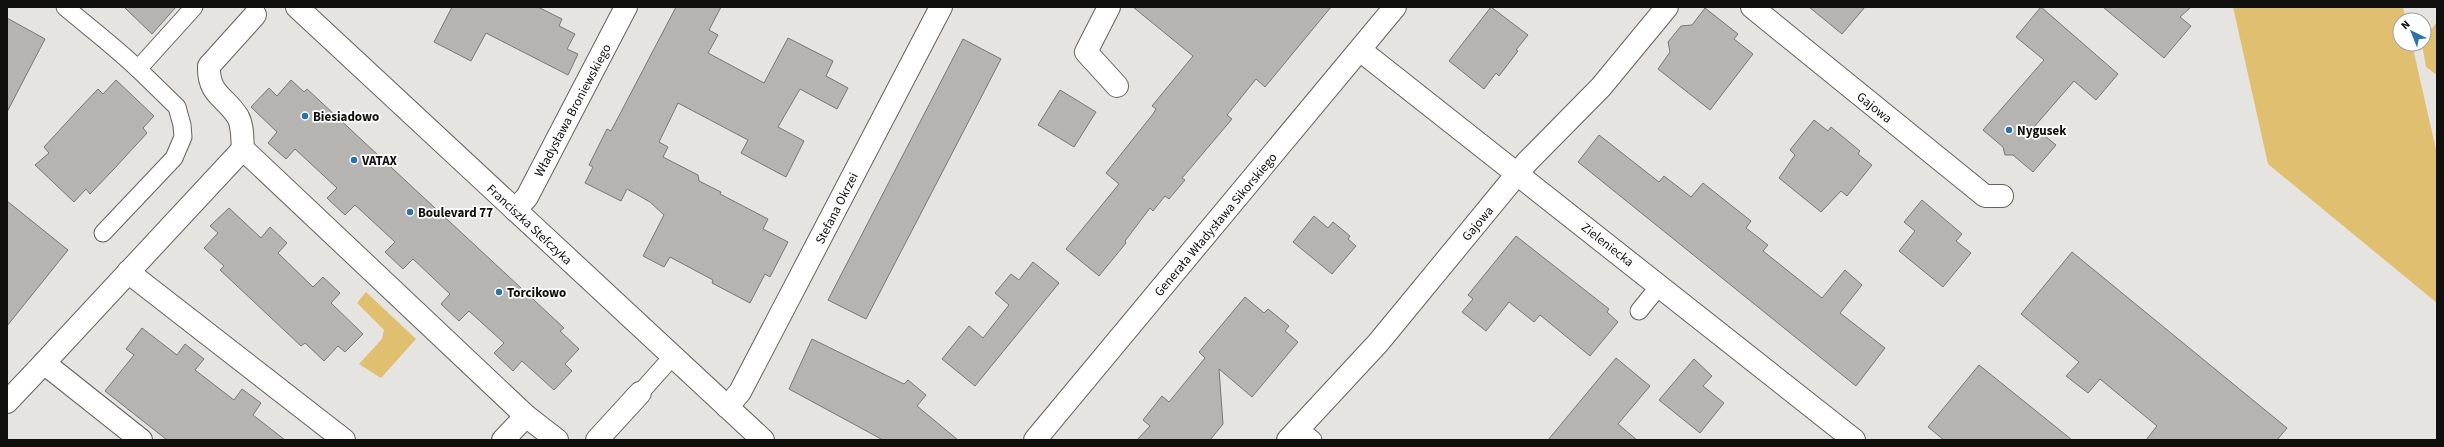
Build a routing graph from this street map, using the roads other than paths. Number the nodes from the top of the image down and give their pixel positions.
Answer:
1 (65, 7) edge
2 (194, 7) edge
3 (626, 7) edge
4 (941, 7) edge
5 (1109, 7) edge
6 (1395, 7) edge
7 (1667, 7) edge
8 (1752, 7) edge
9 (303, 9) edge
10 (259, 11) edge
11 (1360, 50) junction
12 (138, 69) junction
13 (1117, 86) dead end
14 (243, 148) junction
15 (1518, 174) junction
16 (2002, 196) dead end
17 (515, 210) junction
18 (103, 233) dead end
19 (128, 272) junction
20 (1660, 285) junction
21 (1639, 311) dead end
22 (673, 356) junction
23 (44, 363) junction
24 (640, 393) joint
25 (7, 402) edge
26 (727, 407) junction
27 (526, 416) junction
28 (1299, 436) edge
29 (141, 440) edge
30 (344, 440) edge
31 (503, 440) edge
32 (557, 440) edge
33 (597, 440) edge
34 (763, 440) edge
35 (1035, 440) edge
36 (1854, 440) edge

1 - 12 lane
2 - 12 lane
3 - 17 street, Władysława Broniewskiego
4 - 26 street, Stefana Okrzei
5 - 13 street
6 - 11 street, Generała Władysława Sikorskiego
7 - 15 street, Gajowa
8 - 16 street, Gajowa
9 - 17 street, Franciszka Stefczyka
10 - 14 street
11 - 15 street, Zieleniecka
11 - 35 street, Generała Władysława Sikorskiego
12 - 18 lane
14 - 19 street
14 - 27 street
15 - 20 street, Zieleniecka
15 - 28 street, Gajowa
17 - 22 street, Franciszka Stefczyka
19 - 23 street
19 - 30 street
20 - 21 lane
20 - 36 street, Zieleniecka
22 - 24 lane
22 - 26 street, Franciszka Stefczyka
23 - 25 street
23 - 29 street
24 - 33 street
26 - 34 street, Franciszka Stefczyka
27 - 31 street
27 - 32 street

